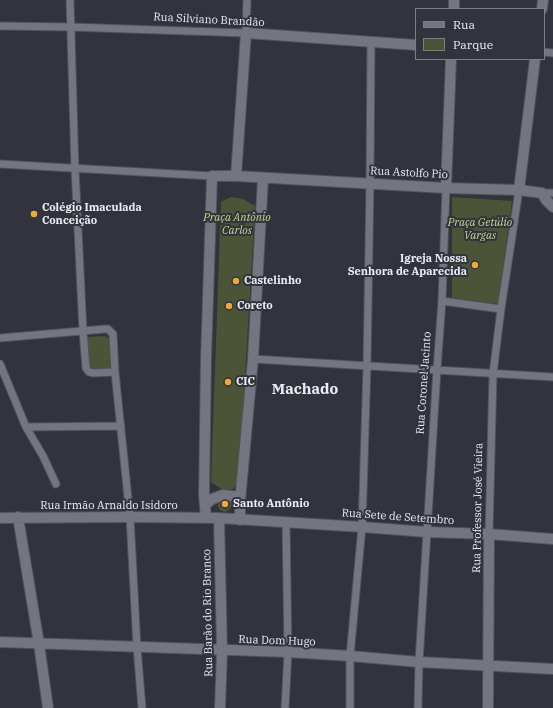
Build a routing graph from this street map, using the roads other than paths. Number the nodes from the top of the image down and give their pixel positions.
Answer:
1 (70, 0) edge
2 (247, 0) edge
3 (0, 26) edge
4 (70, 26) junction
5 (246, 33) junction
6 (371, 42) junction
7 (415, 45) edge
8 (451, 60) edge
9 (535, 60) edge
10 (0, 164) edge
11 (75, 169) junction
12 (212, 176) junction
13 (236, 176) junction
14 (263, 178) junction
15 (370, 183) junction
16 (446, 188) junction
17 (518, 190) junction
18 (542, 193) junction
19 (553, 193) edge
20 (553, 207) edge
21 (442, 301) junction
22 (501, 308) junction
23 (83, 331) junction
24 (0, 338) edge
25 (253, 359) junction
26 (0, 364) edge
27 (367, 366) junction
28 (437, 369) junction
29 (115, 372) junction
30 (493, 374) junction
31 (553, 377) edge
32 (121, 426) junction
33 (26, 427) junction
34 (56, 484) dead end
35 (240, 501) junction
36 (205, 505) junction
37 (18, 517) junction
38 (130, 517) junction
39 (0, 518) edge
40 (206, 518) junction
41 (219, 518) junction
42 (240, 520) junction
43 (286, 522) junction
44 (362, 527) junction
45 (427, 532) junction
46 (489, 534) junction
47 (553, 539) edge
48 (0, 642) edge
49 (39, 644) junction
50 (137, 647) junction
51 (222, 651) junction
52 (288, 652) junction
53 (350, 656) junction
54 (419, 662) junction
55 (489, 665) junction
56 (553, 669) edge
57 (48, 708) edge
58 (142, 708) edge
59 (220, 708) edge
60 (285, 708) edge
61 (350, 708) edge
62 (418, 708) edge
63 (488, 708) edge

1 - 4 street
2 - 5 street
3 - 4 street, Rua Silviano Brandão
4 - 5 street, Rua Silviano Brandão
4 - 11 street
5 - 6 street, Rua Silviano Brandão
5 - 13 street
6 - 7 street, Rua Silviano Brandão
6 - 15 street
8 - 16 street, Rua Coronel Jacinto
9 - 17 street
10 - 11 street
11 - 12 street
11 - 23 street
12 - 13 street
12 - 36 street
13 - 14 street
14 - 15 street, Rua Astolfo Pio
14 - 25 street
15 - 16 street, Rua Astolfo Pio
15 - 27 street
16 - 17 street, Rua Astolfo Pio
16 - 21 street, Rua Coronel Jacinto
17 - 18 street, Rua Astolfo Pio
17 - 22 street
18 - 19 street, Rua Astolfo Pio
18 - 20 street
21 - 22 street
21 - 28 street, Rua Coronel Jacinto
22 - 30 street, Rua Professor José Vieira
23 - 24 street
23 - 29 street
23 - 29 street
25 - 27 street
25 - 35 street
26 - 33 street
27 - 28 street
27 - 44 street
28 - 30 street
28 - 45 street, Rua Coronel Jacinto
29 - 32 street
30 - 31 street
30 - 46 street, Rua Professor José Vieira
32 - 33 street
32 - 38 street
33 - 34 street
35 - 36 street
35 - 42 street
36 - 40 street
37 - 38 street, Rua Irmão Arnaldo Isidoro
37 - 39 street, Rua Irmão Arnaldo Isidoro
37 - 49 street
38 - 40 street, Rua Irmão Arnaldo Isidoro
38 - 50 street
40 - 41 street, Rua Irmão Arnaldo Isidoro
41 - 42 street
41 - 51 street, Rua Barão do Rio Branco
42 - 43 street, Rua Sete de Setembro
43 - 44 street, Rua Sete de Setembro
43 - 52 street
44 - 45 street, Rua Sete de Setembro
44 - 53 street
45 - 46 street, Rua Sete de Setembro
45 - 54 street, Rua Coronel Jacinto
46 - 47 street, Rua Sete de Setembro
46 - 55 street, Rua Professor José Vieira
48 - 49 street, Rua Dom Hugo
49 - 50 street, Rua Dom Hugo
49 - 57 street
50 - 51 street, Rua Dom Hugo
50 - 58 street
51 - 52 street, Rua Dom Hugo
51 - 59 street, Rua Barão do Rio Branco
52 - 53 street, Rua Dom Hugo
52 - 60 street
53 - 54 street, Rua Dom Hugo
53 - 61 street
54 - 55 street, Rua Dom Hugo
54 - 62 street, Rua Coronel Jacinto
55 - 56 street, Rua Dom Hugo
55 - 63 street, Rua Professor José Vieira

